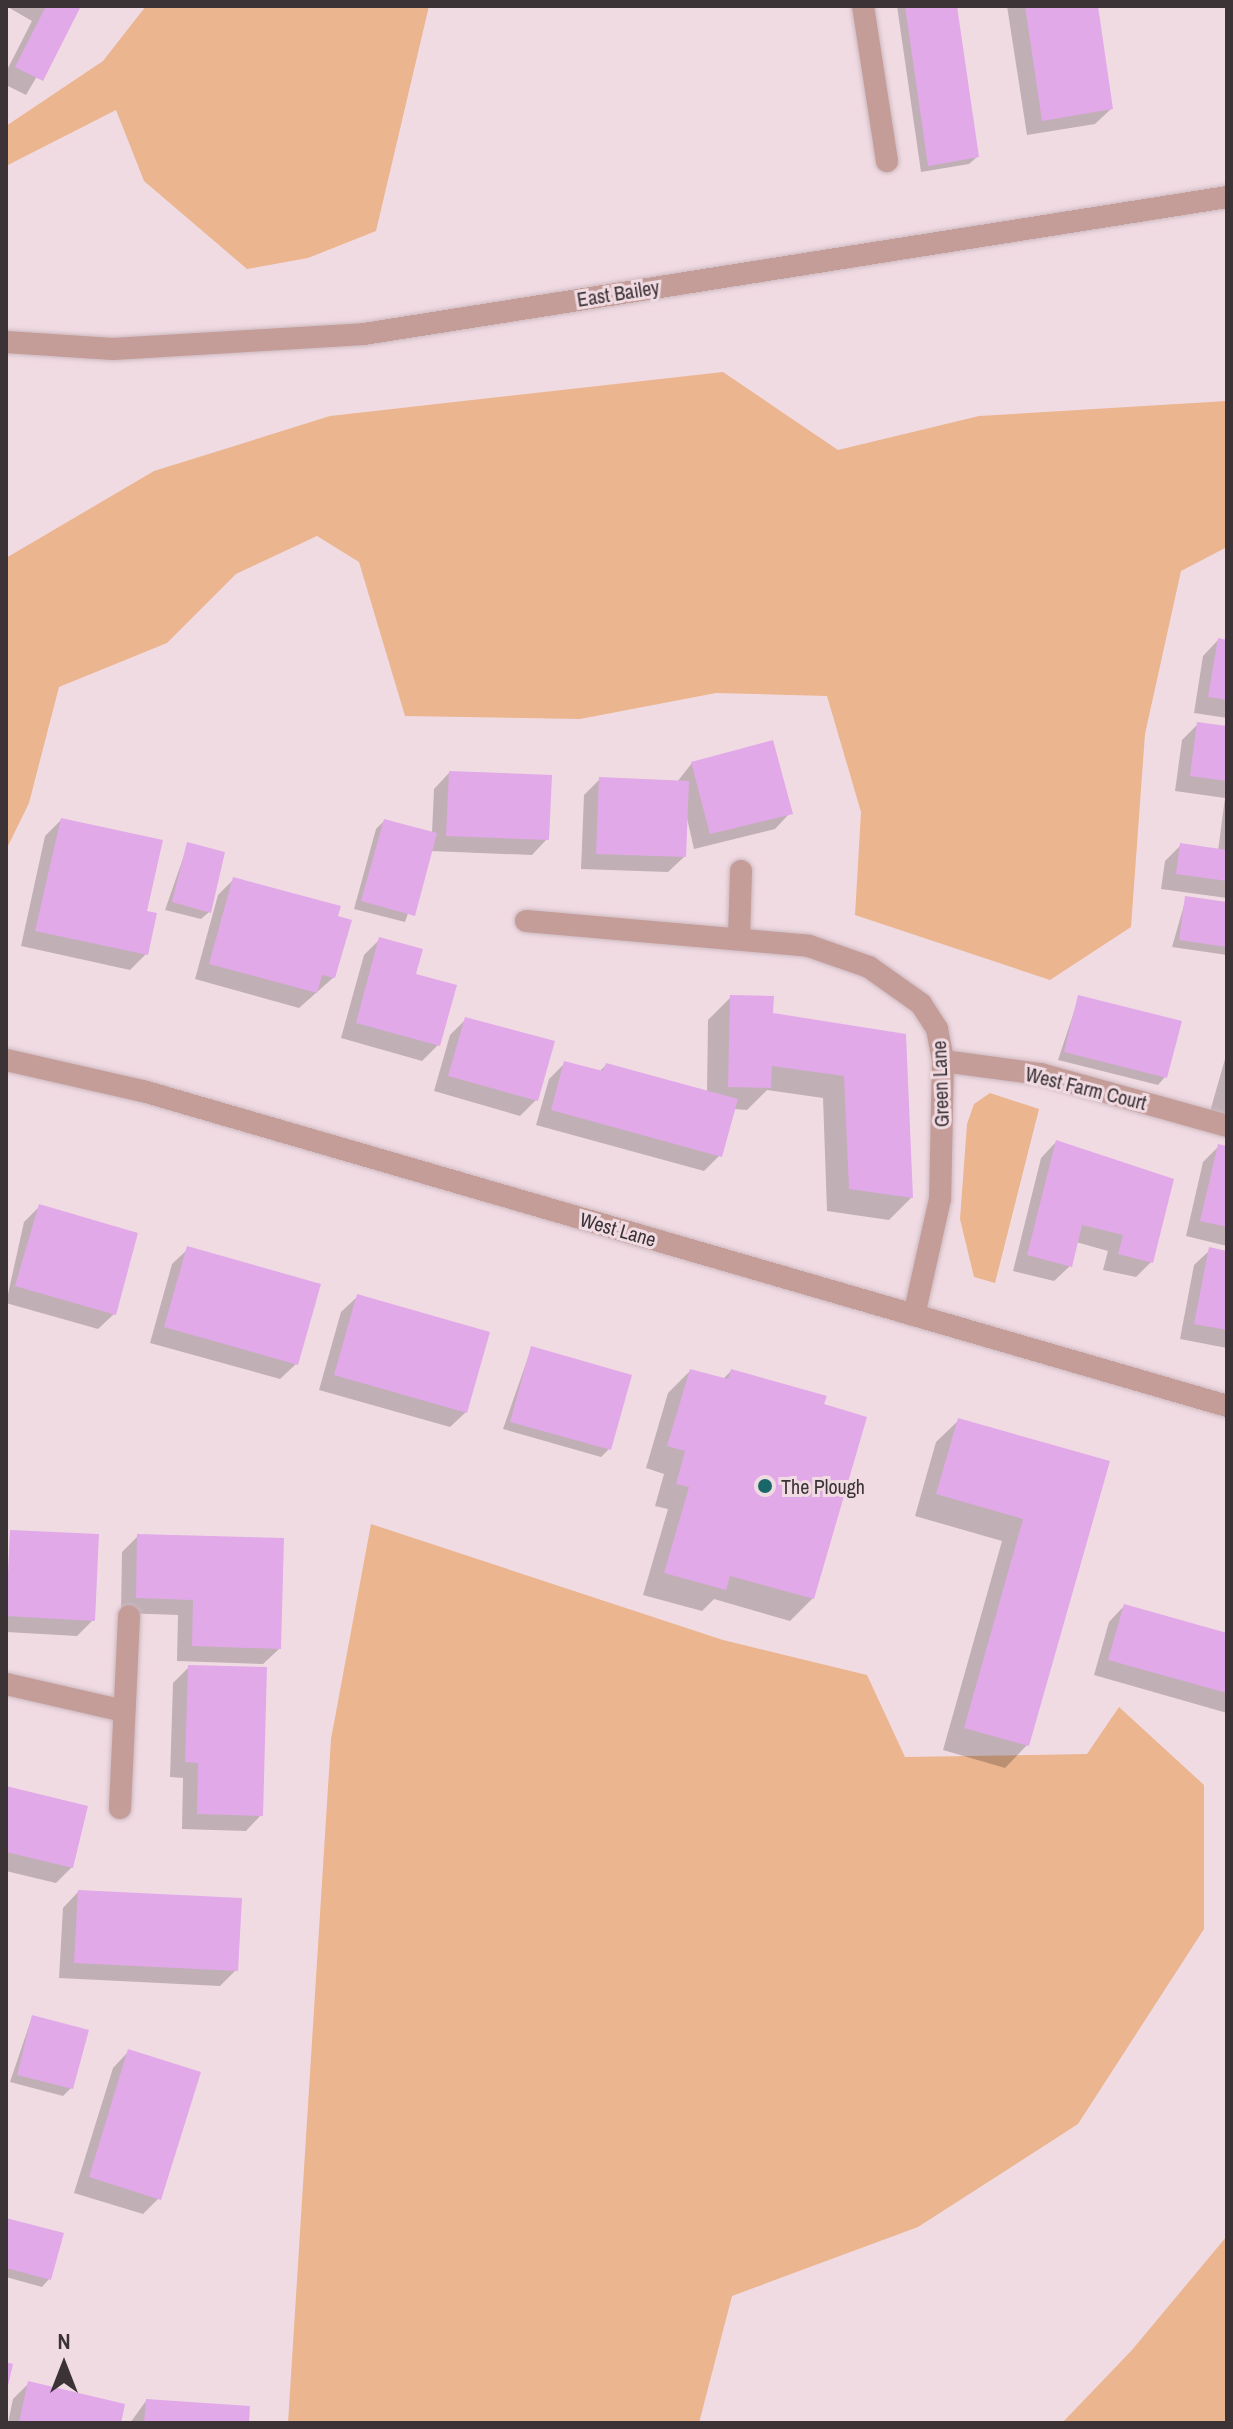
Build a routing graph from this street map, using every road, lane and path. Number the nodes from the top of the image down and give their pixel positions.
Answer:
1 (863, 6) edge
2 (887, 161) dead end
3 (1227, 197) edge
4 (6, 342) edge
5 (741, 871) dead end
6 (526, 921) dead end
7 (739, 939) junction
8 (6, 1060) edge
9 (943, 1061) junction
10 (1227, 1126) edge
11 (914, 1315) junction
12 (1227, 1406) edge
13 (129, 1616) dead end
14 (6, 1684) edge
15 (124, 1711) junction
16 (120, 1808) dead end

1 - 2 street
3 - 4 street, East Bailey
5 - 7 street
6 - 7 street, Green Lane
7 - 9 street, Green Lane
8 - 11 street, West Lane
9 - 10 street, West Farm Court
9 - 11 street, Green Lane
11 - 12 street, West Lane
13 - 15 street
14 - 15 street
15 - 16 street

